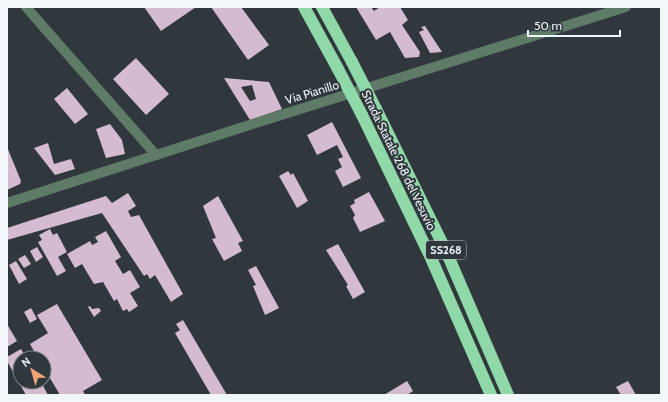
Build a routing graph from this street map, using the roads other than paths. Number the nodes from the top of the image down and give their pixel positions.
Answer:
1 (26, 7) edge
2 (304, 7) edge
3 (322, 7) edge
4 (626, 7) edge
5 (156, 155) junction
6 (7, 203) edge
7 (491, 395) edge
8 (508, 395) edge

1 - 5 street
2 - 7 highway, Strada Statale 268 del Vesuvio / SS268, bridge
3 - 8 highway, Strada Statale 268 del Vesuvio / SS268, bridge
4 - 5 street, Via Pianillo
5 - 6 street, Via Pianillo

